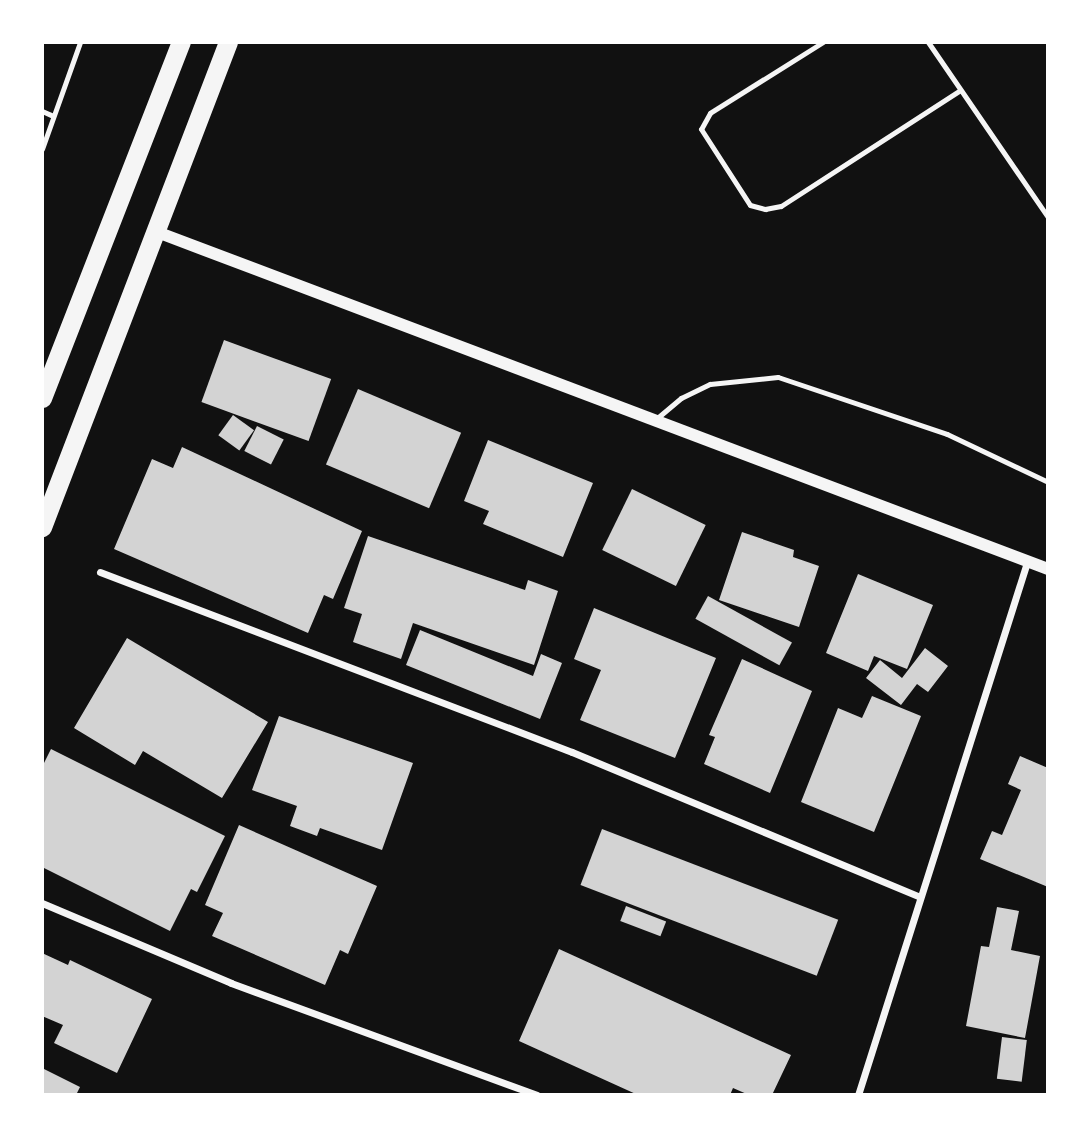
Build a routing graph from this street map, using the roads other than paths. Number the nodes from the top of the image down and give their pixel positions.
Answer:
1 (80, 42) edge
2 (181, 42) edge
3 (228, 42) edge
4 (824, 42) edge
5 (928, 42) edge
6 (960, 89) junction
7 (42, 111) edge
8 (53, 116) junction
9 (42, 149) edge
10 (1048, 217) edge
11 (157, 232) junction
12 (42, 398) edge
13 (656, 419) junction
14 (1048, 482) edge
15 (42, 527) edge
16 (1028, 558) junction
17 (1048, 569) edge
18 (100, 572) dead end
19 (918, 896) junction
20 (42, 903) edge
21 (537, 1095) edge
22 (858, 1095) edge

1 - 8 lane
2 - 12 highway
3 - 11 highway
4 - 6 lane
5 - 6 lane
6 - 10 lane
7 - 8 lane
8 - 9 lane
11 - 13 street
11 - 15 highway
13 - 14 lane
13 - 16 street
16 - 17 street
16 - 19 street
18 - 19 street
19 - 22 street
20 - 21 street

